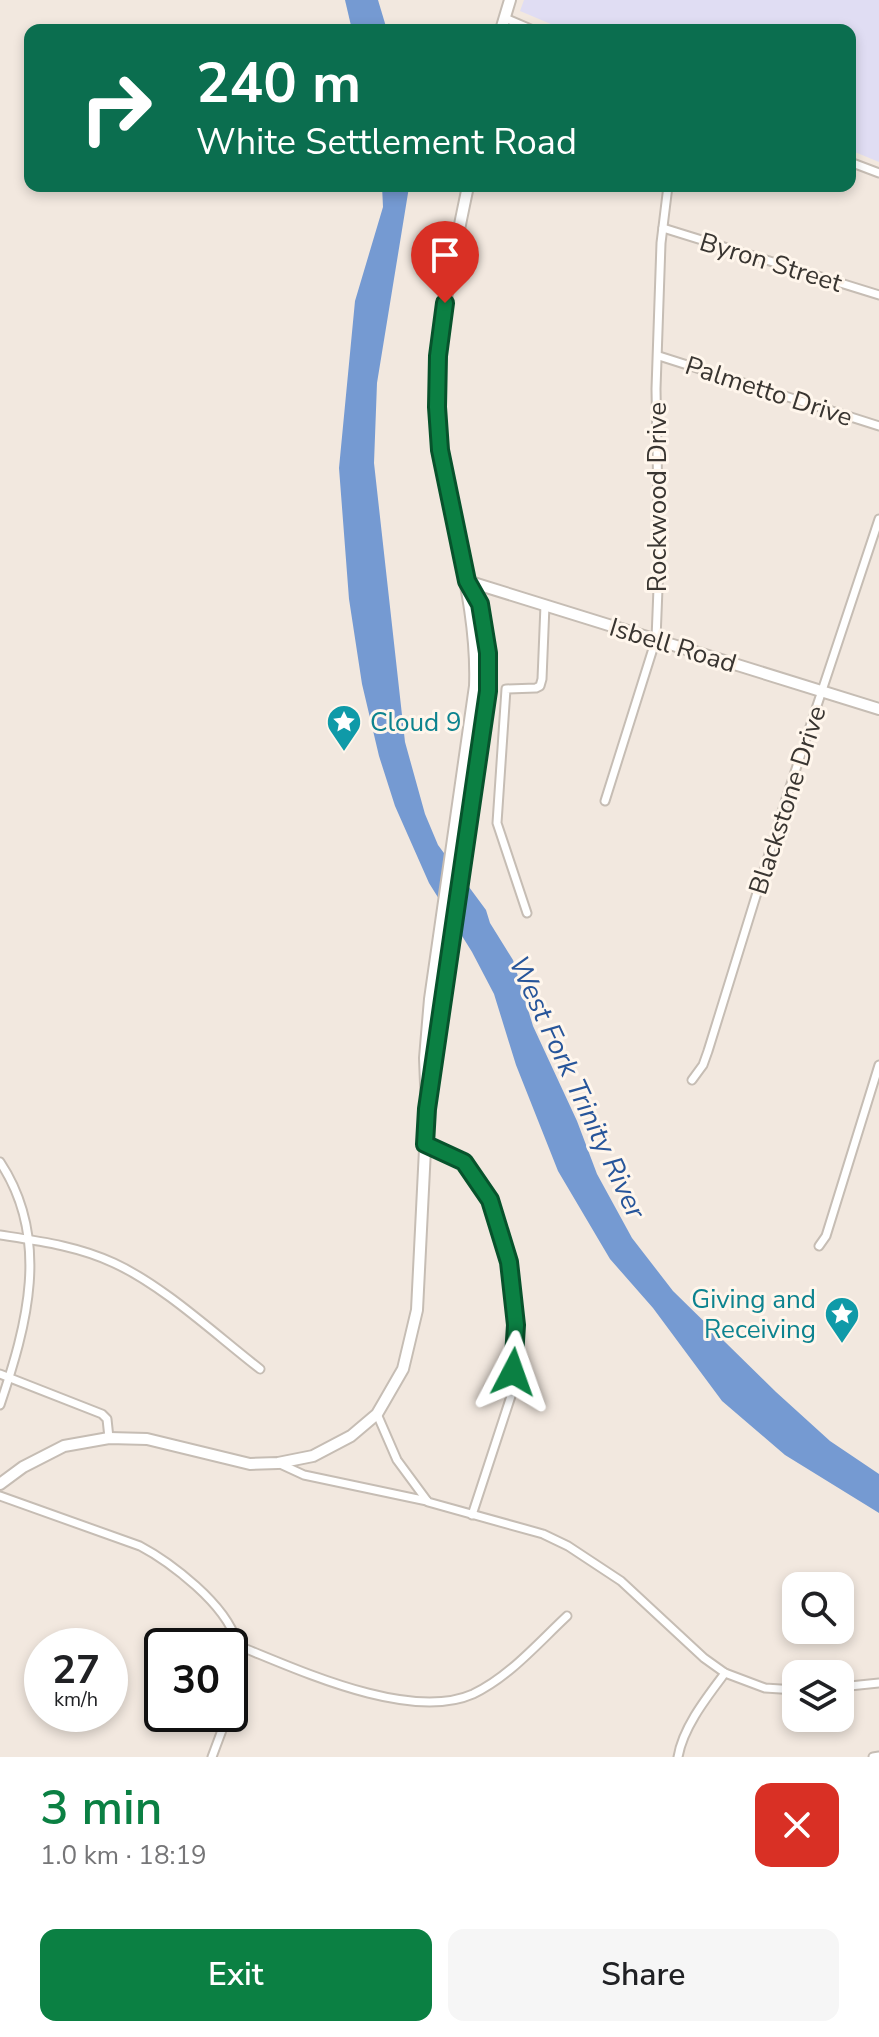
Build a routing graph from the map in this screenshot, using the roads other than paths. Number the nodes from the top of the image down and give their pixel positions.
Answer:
1 (510, 0) edge
2 (505, 18) junction
3 (503, 24) edge
4 (519, 24) edge
5 (856, 164) edge
6 (879, 173) edge
7 (467, 192) edge
8 (667, 192) edge
9 (663, 228) junction
10 (879, 295) edge
11 (659, 356) junction
12 (879, 426) edge
13 (879, 519) edge
14 (467, 581) junction
15 (545, 605) junction
16 (656, 639) junction
17 (822, 691) junction
18 (879, 709) edge
19 (605, 801) dead end
20 (527, 913) dead end
21 (879, 1065) edge
22 (692, 1080) dead end
23 (427, 1109) junction
24 (425, 1144) junction
25 (0, 1162) edge
26 (0, 1235) edge
27 (28, 1239) junction
28 (819, 1246) dead end
29 (260, 1369) dead end
30 (0, 1374) edge
31 (9, 1378) junction
32 (0, 1405) edge
33 (377, 1414) junction
34 (109, 1438) junction
35 (278, 1463) junction
36 (0, 1484) edge
37 (0, 1496) edge
38 (428, 1502) junction
39 (472, 1515) junction
40 (567, 1616) dead end
41 (233, 1628) edge
42 (248, 1650) edge
43 (725, 1673) junction
44 (879, 1683) edge
45 (854, 1686) edge
46 (782, 1689) edge
47 (221, 1732) edge
48 (677, 1756) edge
49 (879, 1756) edge
50 (212, 1757) edge
51 (873, 1757) edge

1 - 2 main road
2 - 3 main road
2 - 4 street
5 - 6 street
7 - 14 main road
8 - 9 street, Rockwood Drive
9 - 10 street, Byron Street
9 - 11 street, Rockwood Drive
11 - 12 street, Palmetto Drive
11 - 16 street, Rockwood Drive
13 - 17 street, Blackstone Drive
14 - 15 main road, Isbell Road
14 - 23 main road
14 - 23 main road
15 - 16 main road, Isbell Road
15 - 20 street
16 - 17 main road, Isbell Road
16 - 19 street, Rockwood Drive
17 - 18 main road, Isbell Road
17 - 22 street, Blackstone Drive
21 - 28 street
23 - 24 main road
24 - 33 main road
24 - 39 street
25 - 27 street
26 - 27 street
27 - 29 street
27 - 31 street
30 - 31 street
31 - 32 street
31 - 34 street
33 - 35 main road
33 - 38 street
34 - 35 main road
34 - 36 main road
35 - 38 street
37 - 41 street
38 - 39 street
39 - 43 street
40 - 42 street
43 - 46 street
43 - 48 street
44 - 45 street
47 - 50 street
49 - 51 street

